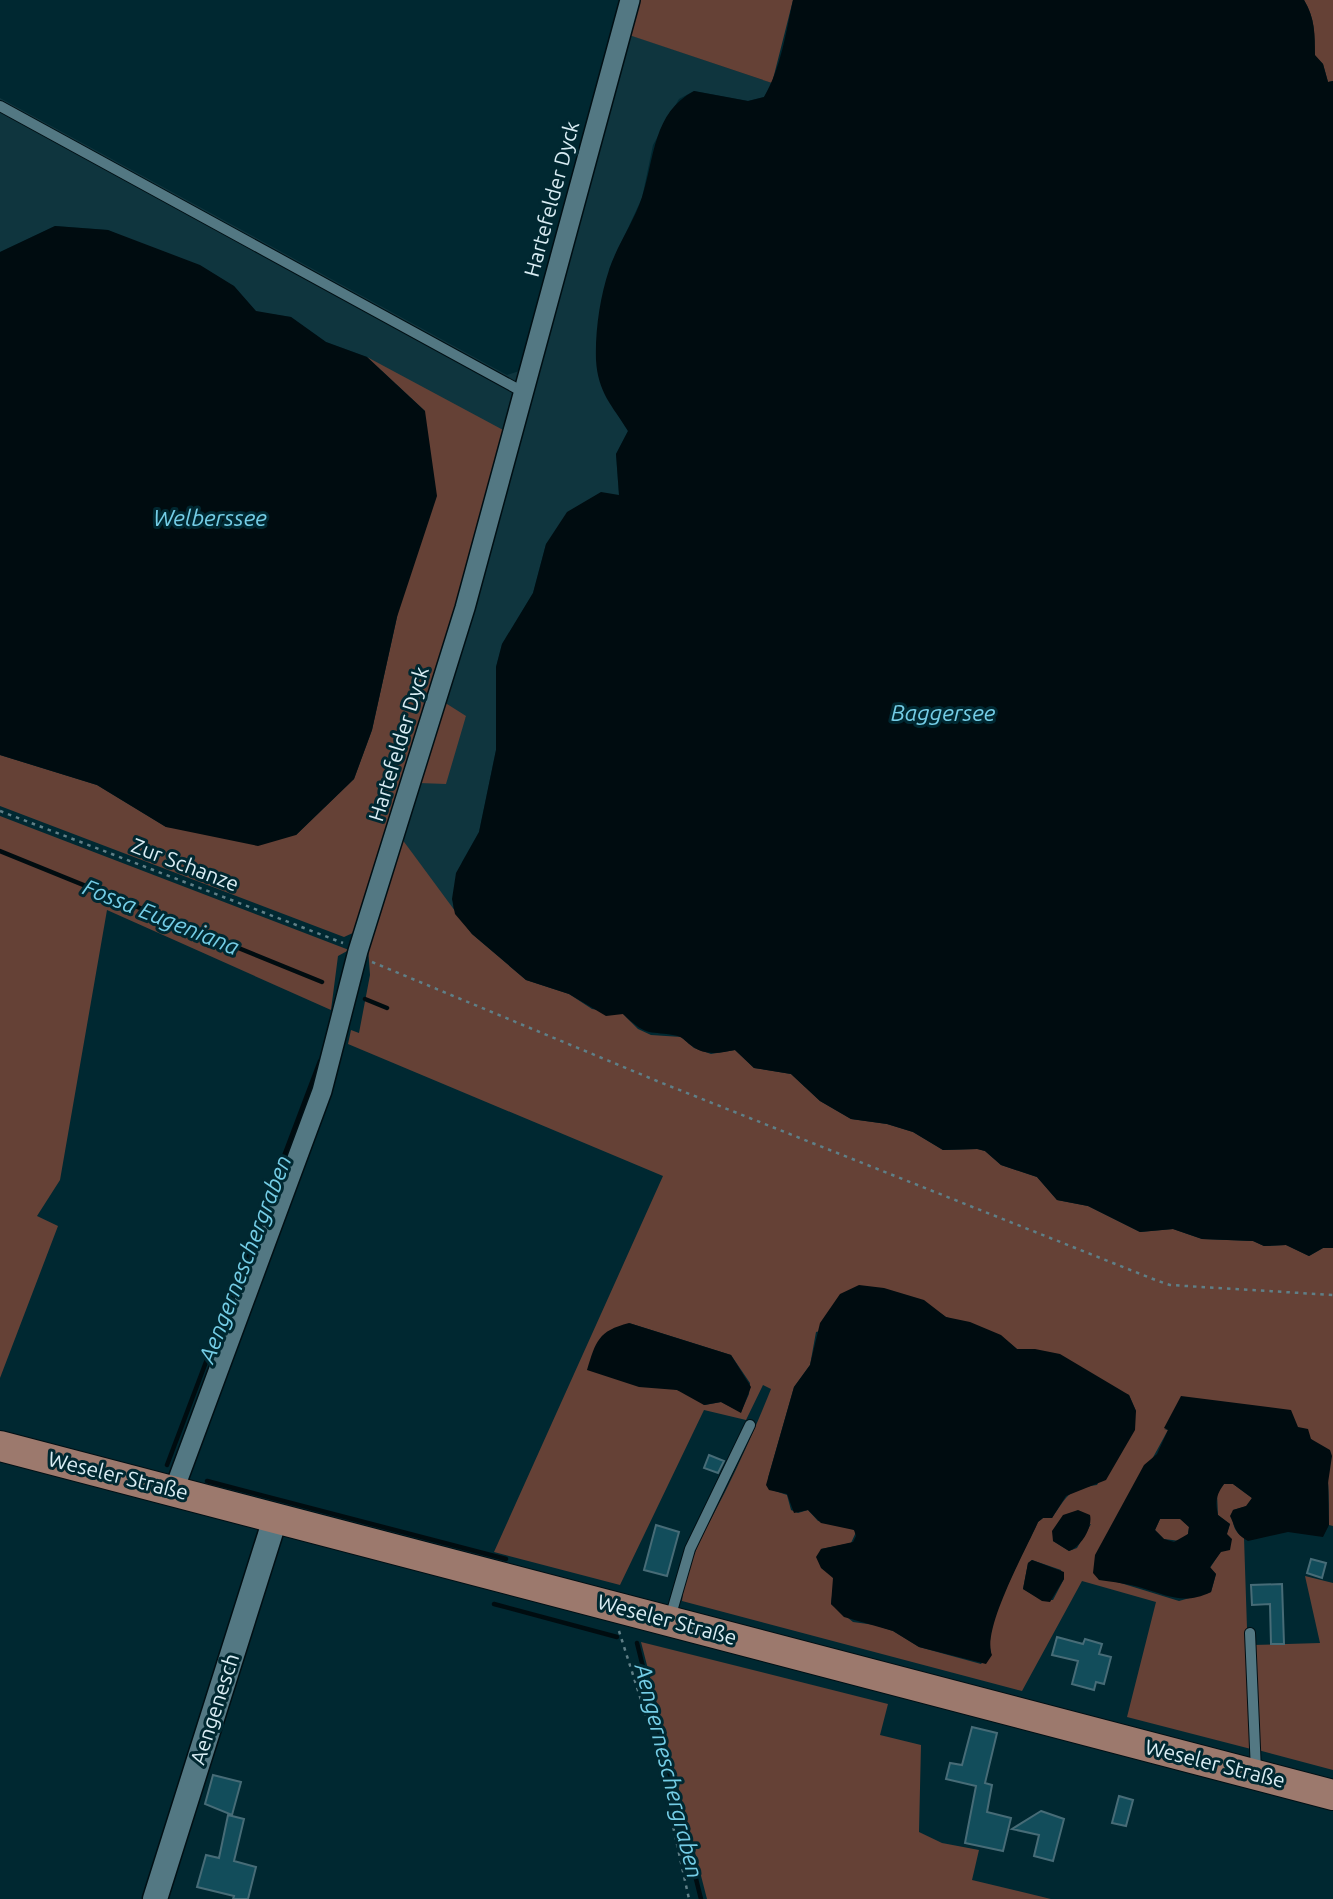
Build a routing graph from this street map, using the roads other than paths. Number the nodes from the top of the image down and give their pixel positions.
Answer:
1 (630, 0) edge
2 (0, 106) edge
3 (523, 392) junction
4 (750, 1426) dead end
5 (0, 1446) edge
6 (174, 1490) junction
7 (275, 1519) junction
8 (669, 1621) junction
9 (1250, 1633) dead end
10 (1256, 1775) junction
11 (1333, 1795) edge
12 (155, 1899) edge

1 - 3 street, Hartefelder Dyck
2 - 3 lane
3 - 6 street, Hartefelder Dyck
4 - 8 lane
5 - 6 main road, Weseler Straße
6 - 7 main road, Weseler Straße
7 - 8 main road, Weseler Straße
7 - 12 street, Aengenesch
8 - 10 main road, Weseler Straße
9 - 10 lane
10 - 11 main road, Weseler Straße

